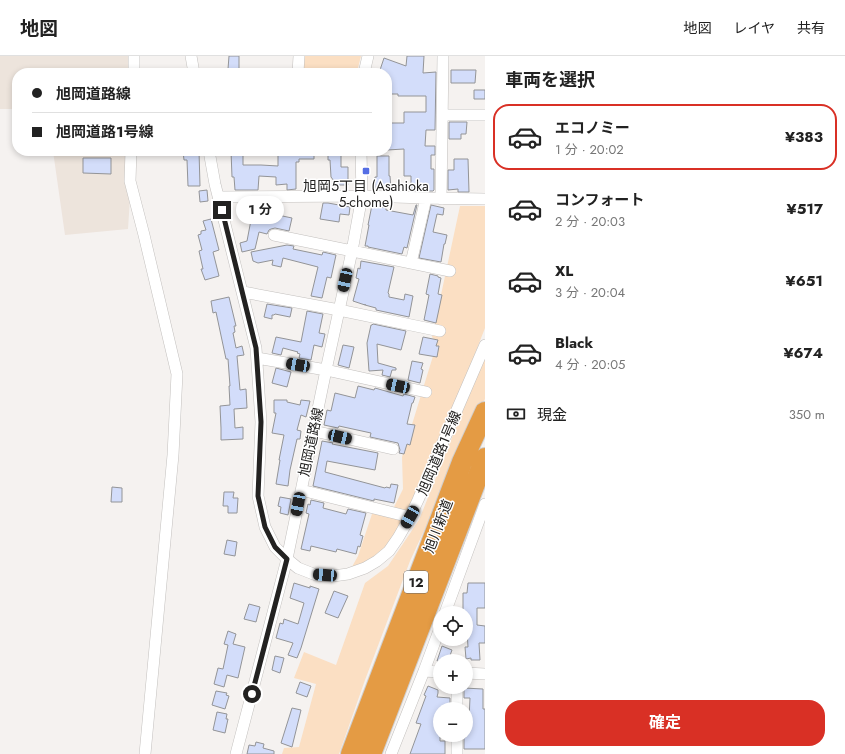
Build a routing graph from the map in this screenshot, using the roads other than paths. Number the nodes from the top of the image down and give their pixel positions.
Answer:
1 (134, 56) edge
2 (191, 56) edge
3 (299, 56) edge
4 (368, 56) edge
5 (443, 56) edge
6 (134, 68) edge
7 (193, 68) edge
8 (298, 68) edge
9 (365, 68) edge
10 (442, 115) junction
11 (485, 116) edge
12 (131, 156) edge
13 (210, 156) edge
14 (361, 156) edge
15 (362, 196) junction
16 (219, 197) junction
17 (426, 198) junction
18 (441, 199) junction
19 (485, 199) edge
20 (274, 235) dead end
21 (352, 251) junction
22 (411, 263) junction
23 (450, 271) dead end
24 (243, 292) junction
25 (339, 310) junction
26 (440, 331) dead end
27 (485, 345) edge
28 (257, 358) junction
29 (326, 370) junction
30 (426, 392) dead end
31 (485, 412) edge
32 (314, 431) junction
33 (393, 449) dead end
34 (485, 458) edge
35 (301, 490) junction
36 (485, 504) edge
37 (410, 517) junction
38 (287, 559) junction
39 (448, 606) edge
40 (433, 646) edge
41 (424, 671) junction
42 (433, 672) edge
43 (473, 673) edge
44 (485, 674) edge
45 (457, 742) edge
46 (145, 754) edge
47 (236, 754) edge
48 (351, 754) edge
49 (371, 754) edge
50 (391, 754) edge
51 (457, 754) edge

1 - 6 street
2 - 7 street
3 - 8 street
4 - 9 street
5 - 10 street
10 - 11 street
10 - 18 street
12 - 46 street
13 - 16 street, 旭岡道路1号線
14 - 15 street, 旭岡道路線
15 - 16 street
15 - 17 street
15 - 21 street, 旭岡道路線
16 - 24 street, 旭岡道路1号線
17 - 18 street
17 - 22 street
18 - 19 street
20 - 21 street
21 - 22 street
21 - 25 street, 旭岡道路線
22 - 23 street
24 - 25 street
24 - 28 street, 旭岡道路1号線
25 - 26 street
25 - 29 street, 旭岡道路線
27 - 37 street, 旭岡道路1号線
28 - 29 street
28 - 38 street, 旭岡道路1号線
29 - 30 street
29 - 32 street, 旭岡道路線
31 - 48 highway, 旭川新道 / 12
32 - 33 street
32 - 35 street, 旭岡道路線
34 - 49 highway, 旭川新道 / 12
35 - 37 street
35 - 38 street, 旭岡道路線
36 - 39 street
37 - 38 street, 旭岡道路1号線
38 - 47 street, 旭岡道路線
40 - 41 street
41 - 42 street
41 - 50 street
43 - 44 street
45 - 51 street

